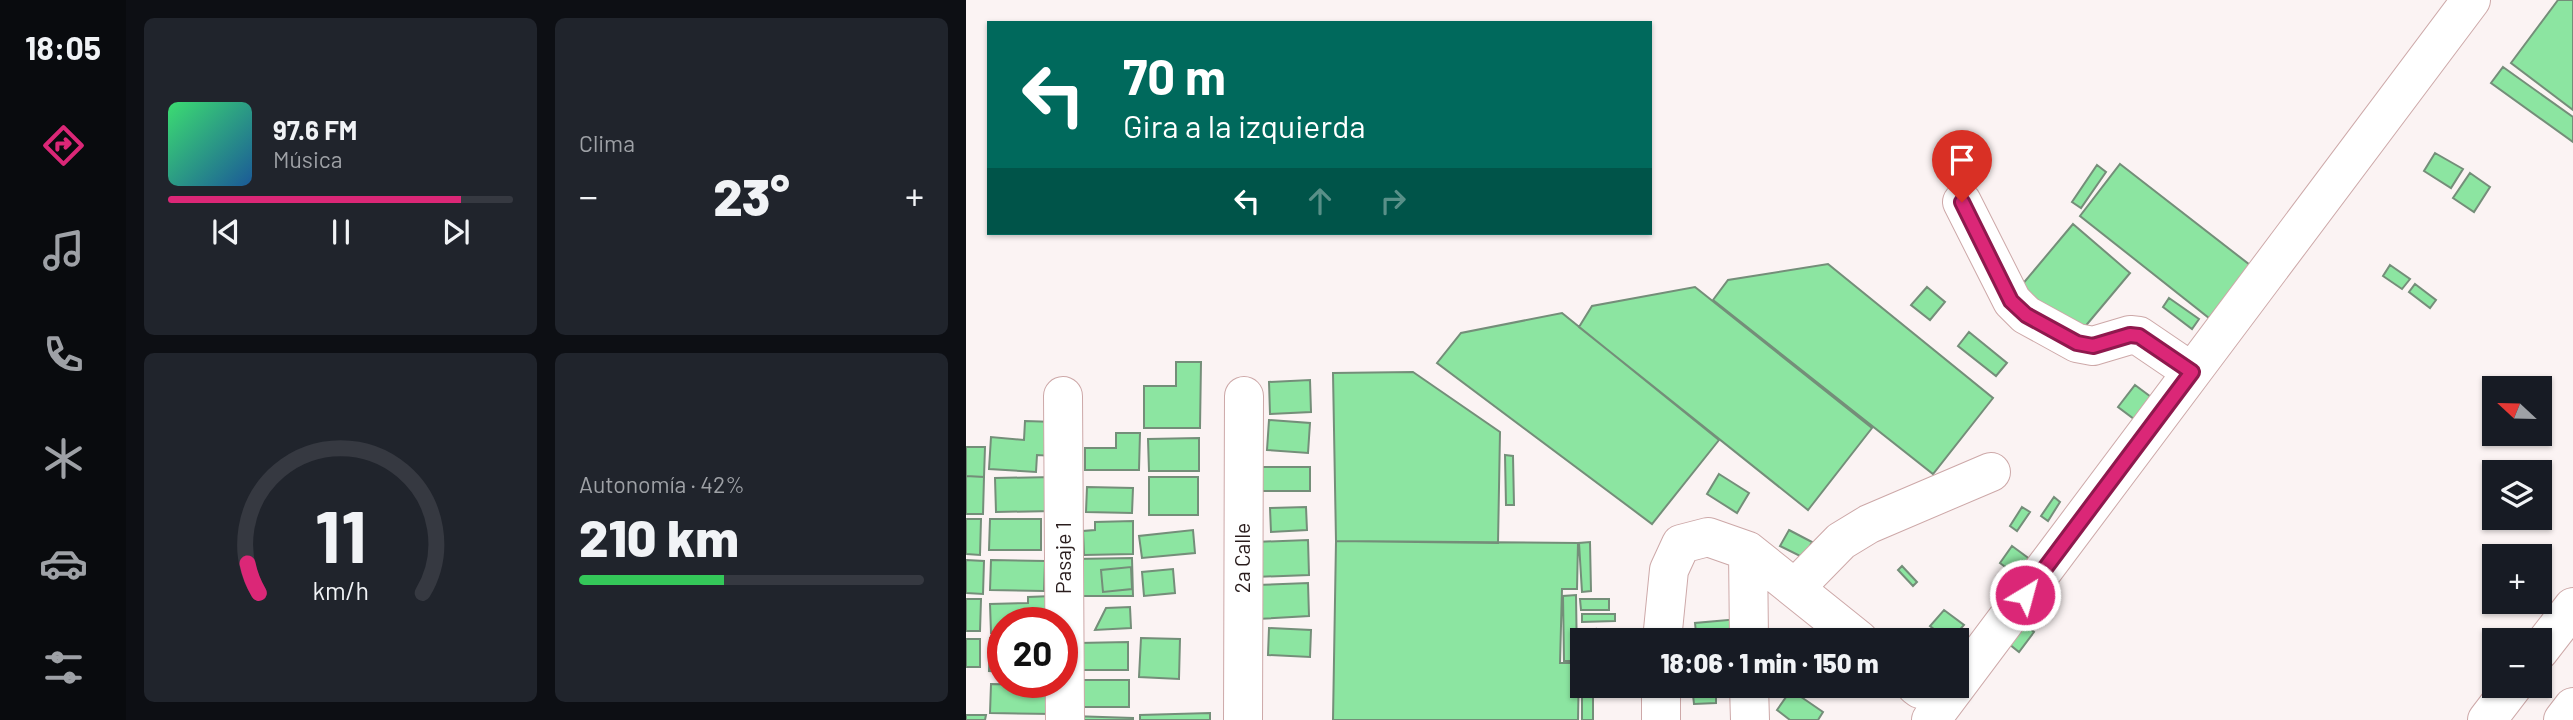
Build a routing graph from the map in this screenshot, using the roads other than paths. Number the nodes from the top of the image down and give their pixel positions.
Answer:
1 (2472, 0) edge
2 (1962, 202) dead end
3 (2192, 372) junction
4 (1063, 396) dead end
5 (1244, 396) dead end
6 (1991, 472) dead end
7 (1748, 551) junction
8 (1795, 588) junction
9 (2573, 607) edge
10 (1663, 628) edge
11 (1749, 628) edge
12 (1844, 628) edge
13 (2552, 635) edge
14 (1661, 698) edge
15 (2504, 698) edge
16 (1933, 703) edge
17 (2573, 707) edge
18 (1065, 720) edge
19 (1242, 720) edge
20 (1661, 720) edge
21 (2487, 720) edge
22 (2563, 720) edge

1 - 3 street
2 - 3 street
3 - 16 street
4 - 18 street, Pasaje 1
5 - 19 street, 2a Calle
6 - 8 street
7 - 8 street
7 - 10 street
7 - 11 street
8 - 12 street
9 - 13 street
14 - 20 street
15 - 21 street
17 - 22 street

